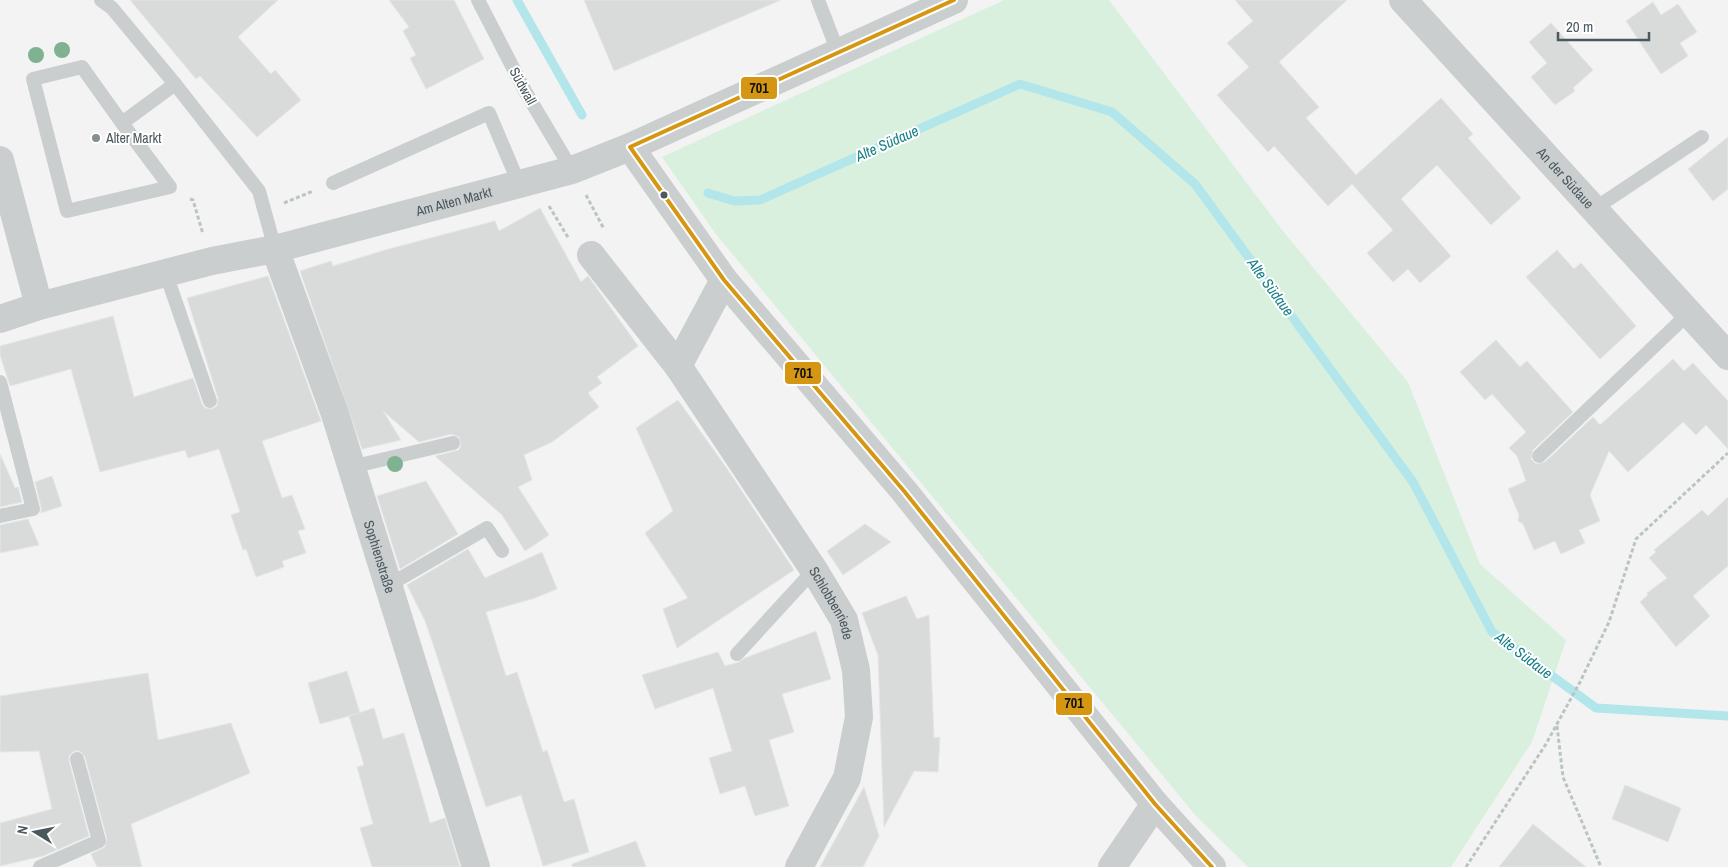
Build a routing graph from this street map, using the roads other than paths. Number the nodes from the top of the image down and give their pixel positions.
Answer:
1 (101, 0) edge
2 (478, 0) edge
3 (818, 0) edge
4 (954, 0) edge
5 (1403, 0) edge
6 (838, 52) junction
7 (176, 84) junction
8 (122, 123) junction
9 (1702, 137) dead end
10 (630, 147) junction
11 (0, 160) edge
12 (572, 170) junction
13 (333, 183) road end
14 (528, 184) junction
15 (1594, 210) junction
16 (275, 249) junction
17 (591, 255) road end
18 (166, 274) junction
19 (724, 280) junction
20 (39, 306) junction
21 (1689, 313) junction
22 (0, 318) edge
23 (1728, 356) edge
24 (678, 366) junction
25 (0, 382) edge
26 (210, 401) dead end
27 (453, 443) dead end
28 (1539, 456) dead end
29 (351, 467) junction
30 (0, 516) edge
31 (502, 551) dead end
32 (814, 570) junction
33 (389, 585) junction
34 (737, 654) dead end
35 (77, 759) dead end
36 (1155, 804) junction
37 (40, 867) edge
38 (476, 867) edge
39 (799, 867) edge
40 (1112, 867) edge
41 (1212, 867) edge

1 - 7 lane
2 - 12 lane, Südwall
3 - 6 lane
4 - 6 street, Am Alten Markt
5 - 15 street, An der Südaue
6 - 10 street, Am Alten Markt
7 - 8 lane
7 - 16 lane
8 - 8 lane
9 - 15 lane
10 - 12 street, Am Alten Markt
10 - 19 street
11 - 20 street
12 - 14 street, Am Alten Markt
13 - 14 lane
14 - 16 street, Am Alten Markt
15 - 21 street, An der Südaue
16 - 18 street, Am Alten Markt
16 - 29 street, Sophienstraße
17 - 24 street, Schlobbenriede
18 - 20 street, Am Alten Markt
18 - 26 lane
19 - 24 street
19 - 36 street
20 - 22 street, Am Alten Markt
21 - 23 street, An der Südaue
21 - 28 lane
24 - 32 street, Schlobbenriede
25 - 30 lane
27 - 29 lane
29 - 33 street, Sophienstraße
31 - 33 lane
32 - 34 lane
32 - 39 street, Schlobbenriede
33 - 38 street, Sophienstraße
35 - 37 lane
36 - 40 street
36 - 41 street

